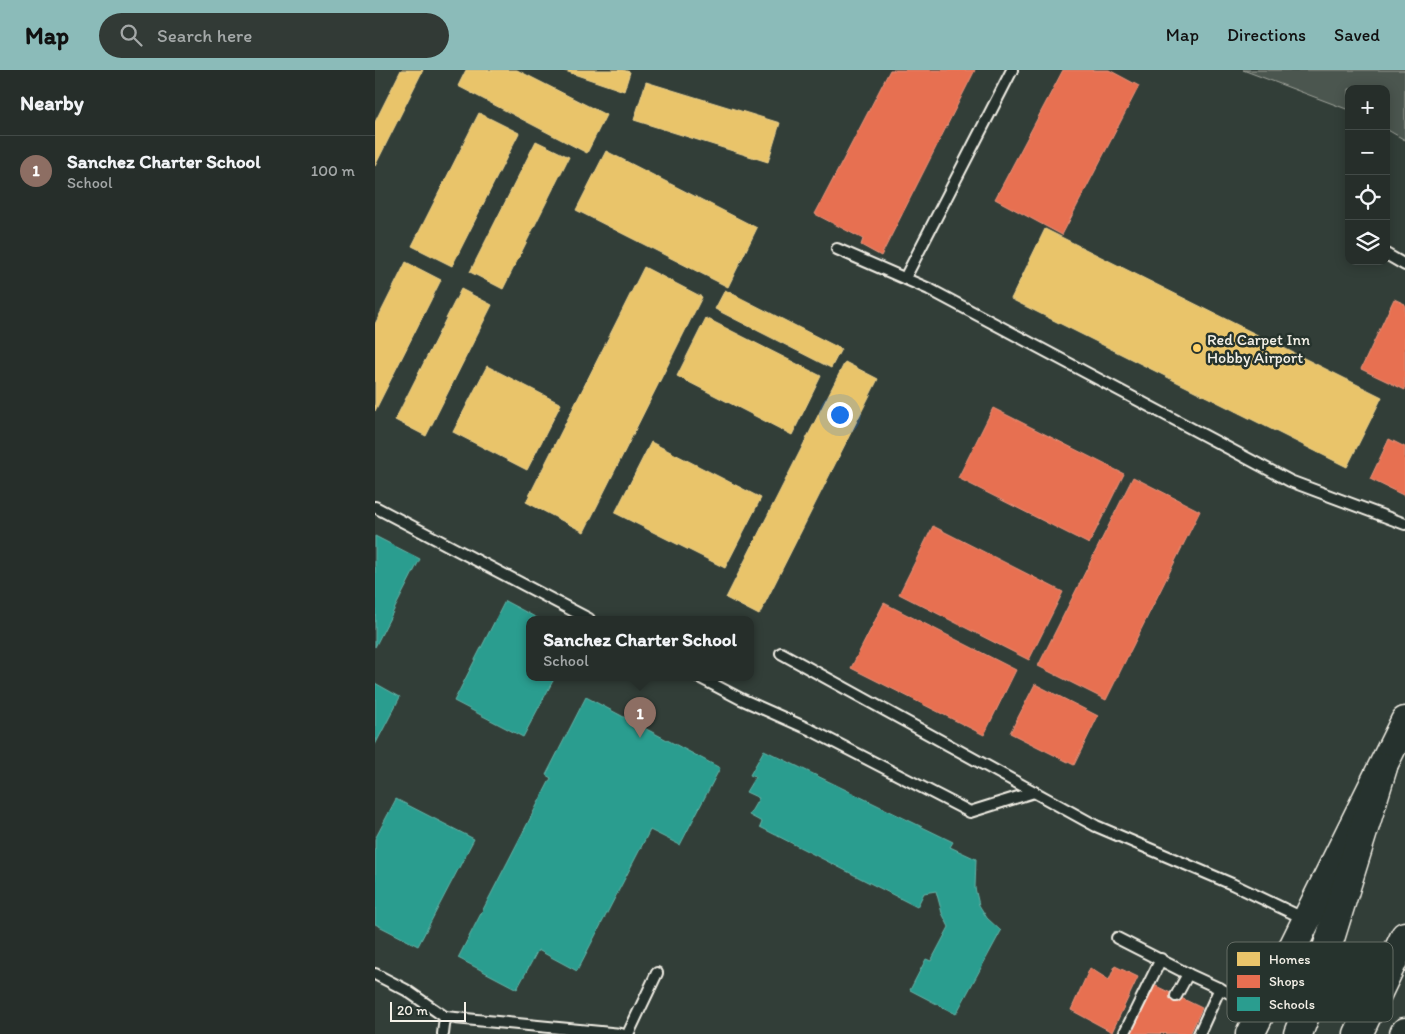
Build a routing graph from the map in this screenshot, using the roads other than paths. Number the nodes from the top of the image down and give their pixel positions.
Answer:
1 (1012, 70) edge
2 (837, 249) dead end
3 (1390, 256) edge
4 (1405, 265) edge
5 (905, 278) junction
6 (375, 508) edge
7 (1405, 524) edge
8 (583, 616) edge
9 (781, 653) dead end
10 (707, 681) edge
11 (1405, 721) edge
12 (1383, 767) junction
13 (1034, 792) junction
14 (1307, 920) junction
15 (1405, 936) edge
16 (1117, 938) dead end
17 (1296, 942) edge
18 (1329, 942) edge
19 (1161, 960) junction
20 (1393, 961) edge
21 (657, 973) dead end
22 (375, 974) edge
23 (1188, 974) junction
24 (1220, 988) junction
25 (1227, 991) edge
26 (1176, 996) dead end
27 (445, 1017) junction
28 (1256, 1022) edge
29 (1303, 1022) edge
30 (1364, 1022) edge
31 (443, 1034) edge
32 (621, 1034) edge
33 (628, 1034) edge
34 (1124, 1034) edge
35 (1199, 1034) edge
36 (1250, 1034) edge
37 (1298, 1034) edge
38 (1358, 1034) edge

1 - 5 lane
2 - 5 lane
3 - 4 lane
5 - 7 lane
6 - 8 lane
9 - 13 lane
10 - 13 lane
11 - 12 main road
12 - 14 main road
12 - 18 main road
13 - 14 lane
14 - 17 main road
15 - 20 main road
16 - 19 lane
19 - 23 lane
19 - 34 lane
21 - 33 lane
22 - 27 lane
23 - 24 lane
23 - 26 lane
24 - 25 lane
24 - 35 lane
27 - 31 lane
27 - 32 lane
28 - 36 main road
29 - 37 main road
30 - 38 main road

